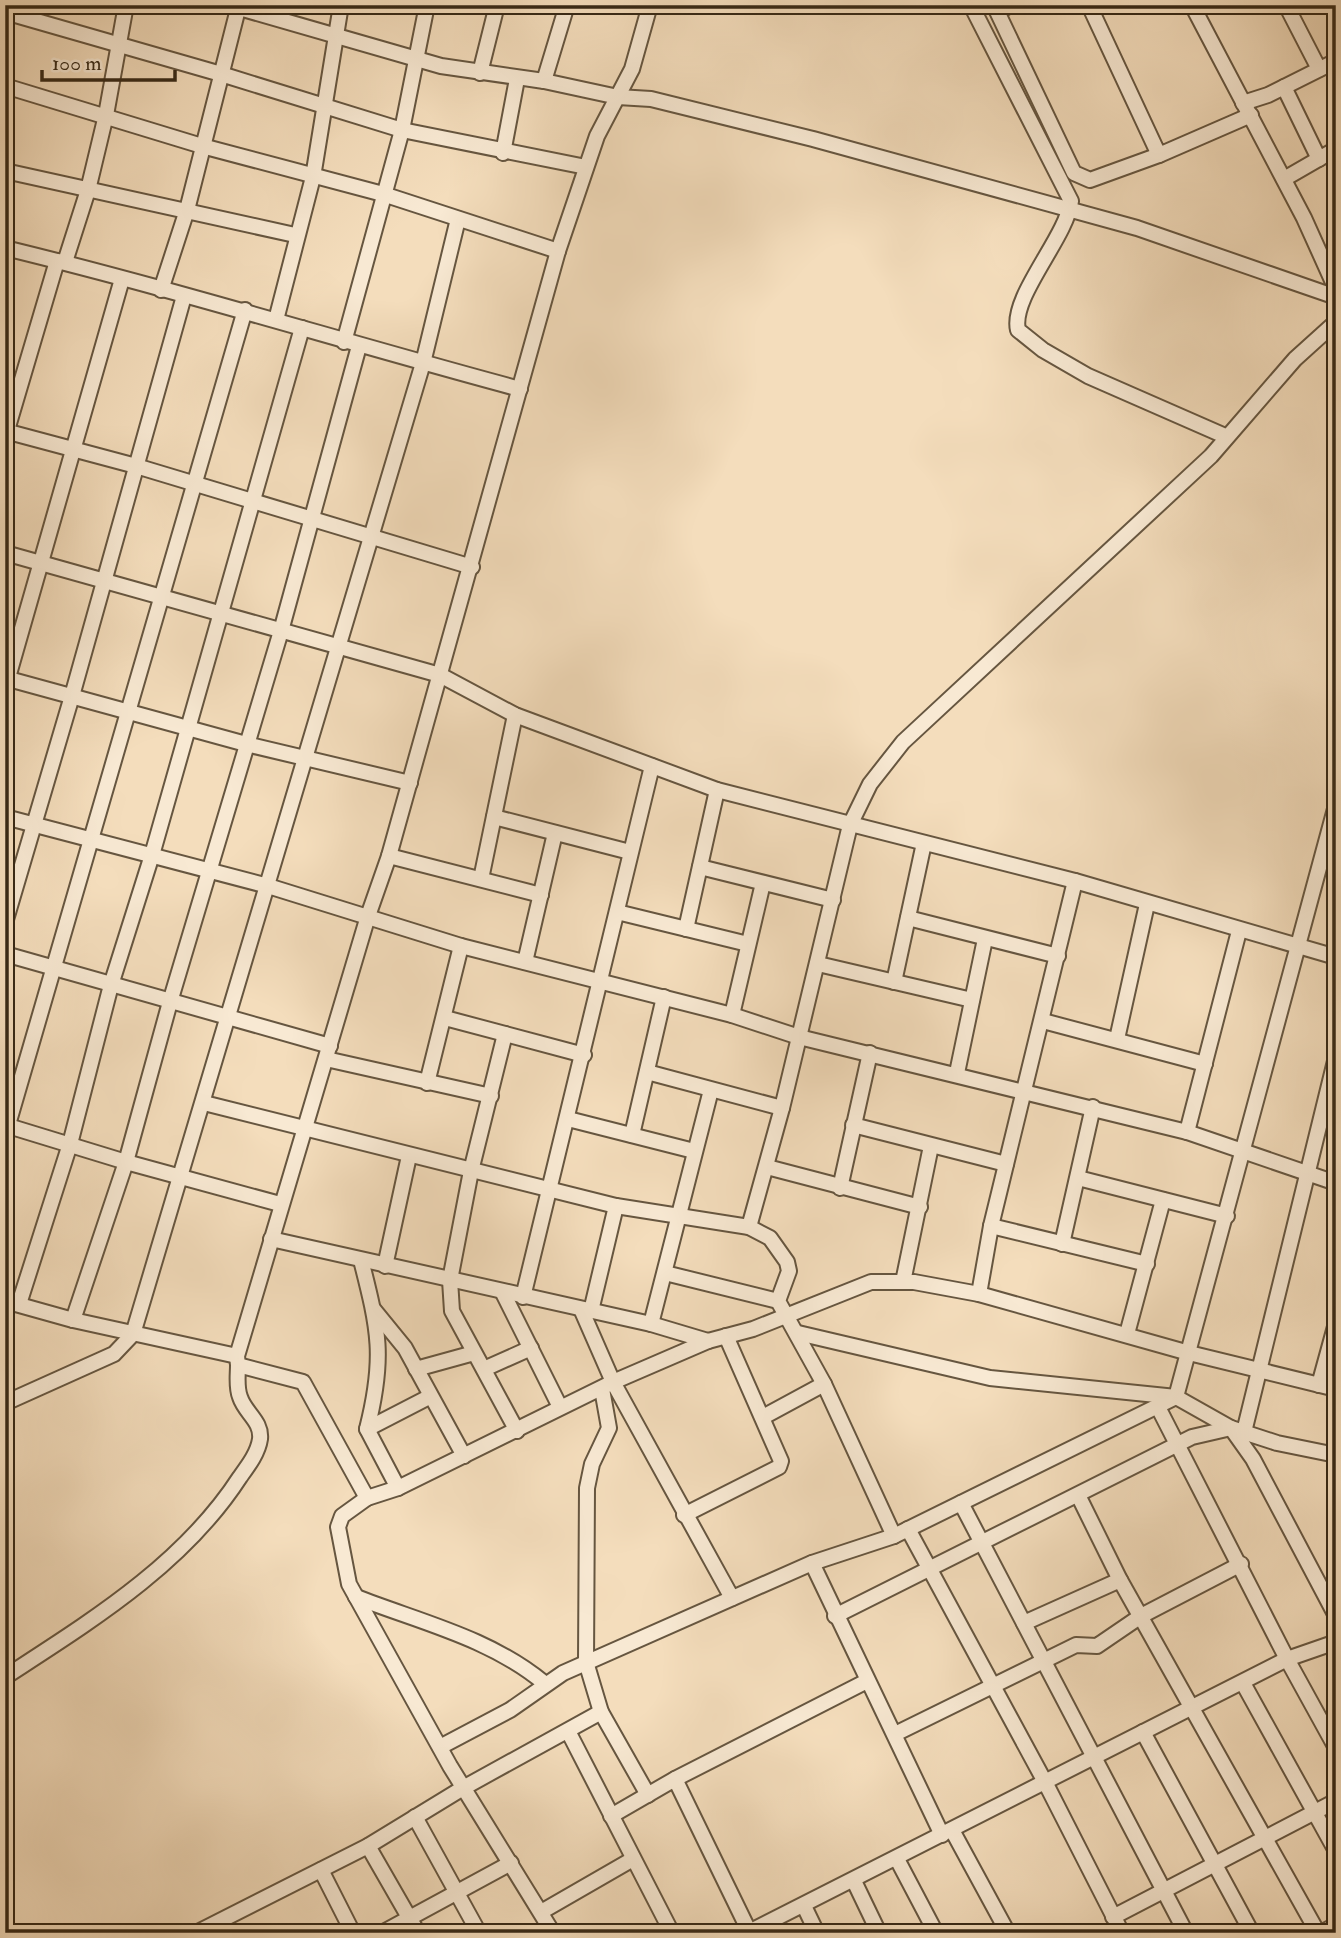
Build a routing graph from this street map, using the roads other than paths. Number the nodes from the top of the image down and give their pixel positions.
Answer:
1 (126, 5) edge
2 (341, 5) edge
3 (427, 5) edge
4 (497, 5) edge
5 (567, 5) edge
6 (650, 5) edge
7 (971, 5) edge
8 (1089, 5) edge
9 (1192, 5) edge
10 (1286, 5) edge
11 (236, 6) edge
12 (1001, 7) edge
13 (5, 12) edge
14 (334, 33) junction
15 (117, 44) junction
16 (419, 58) junction
17 (1336, 61) edge
18 (1319, 69) junction
19 (481, 73) junction
20 (221, 74) junction
21 (517, 79) junction
22 (544, 81) junction
23 (5, 86) edge
24 (1284, 87) junction
25 (618, 97) junction
26 (324, 107) junction
27 (1247, 109) junction
28 (106, 115) junction
29 (402, 130) junction
30 (202, 146) junction
31 (1336, 149) edge
32 (503, 153) junction
33 (1159, 155) junction
34 (1319, 159) junction
35 (586, 167) junction
36 (5, 171) edge
37 (313, 177) junction
38 (1284, 179) junction
39 (88, 190) junction
40 (383, 194) junction
41 (187, 210) junction
42 (1070, 211) junction
43 (458, 219) junction
44 (295, 235) junction
45 (5, 248) edge
46 (558, 251) junction
47 (61, 261) junction
48 (122, 279) junction
49 (1336, 289) edge
50 (161, 290) junction
51 (184, 296) junction
52 (1336, 297) edge
53 (245, 310) junction
54 (276, 320) junction
55 (1336, 322) edge
56 (302, 328) junction
57 (344, 342) junction
58 (359, 346) junction
59 (423, 363) junction
60 (520, 389) junction
61 (6, 433) edge
62 (1225, 436) junction
63 (73, 449) junction
64 (136, 466) junction
65 (193, 484) junction
66 (252, 501) junction
67 (312, 519) junction
68 (371, 537) junction
69 (5, 553) edge
70 (41, 564) junction
71 (472, 567) junction
72 (103, 580) junction
73 (160, 597) junction
74 (220, 615) junction
75 (281, 632) junction
76 (336, 647) junction
77 (440, 675) junction
78 (6, 682) edge
79 (72, 696) junction
80 (128, 711) junction
81 (515, 715) junction
82 (186, 727) junction
83 (247, 744) junction
84 (303, 756) junction
85 (652, 766) junction
86 (410, 783) junction
87 (717, 790) junction
88 (1336, 805) edge
89 (5, 817) edge
90 (494, 817) junction
91 (1334, 822) edge
92 (33, 825) junction
93 (850, 825) junction
94 (555, 834) junction
95 (90, 839) junction
96 (924, 843) junction
97 (630, 852) junction
98 (152, 855) junction
99 (389, 856) junction
100 (700, 867) junction
101 (210, 872) junction
102 (481, 879) junction
103 (1075, 881) junction
104 (763, 883) junction
105 (268, 886) junction
106 (541, 895) junction
107 (833, 900) junction
108 (1147, 904) junction
109 (617, 912) junction
110 (368, 916) junction
111 (908, 918) junction
112 (5, 923) edge
113 (686, 929) junction
114 (1239, 931) junction
115 (985, 939) junction
116 (748, 944) junction
117 (461, 946) junction
118 (1298, 947) junction
119 (5, 954) edge
120 (1058, 956) junction
121 (1336, 957) edge
122 (525, 962) junction
123 (818, 964) junction
124 (54, 968) junction
125 (602, 981) junction
126 (894, 982) junction
127 (111, 985) junction
128 (664, 997) junction
129 (972, 1000) junction
130 (170, 1002) junction
131 (732, 1015) junction
132 (229, 1018) junction
133 (446, 1018) junction
134 (1043, 1020) junction
135 (505, 1034) junction
136 (799, 1037) junction
137 (1117, 1038) junction
138 (328, 1053) junction
139 (870, 1053) junction
140 (584, 1055) junction
141 (1336, 1057) edge
142 (1205, 1064) junction
143 (647, 1072) junction
144 (957, 1073) junction
145 (427, 1083) junction
146 (711, 1090) junction
147 (1025, 1091) junction
148 (491, 1096) junction
149 (204, 1104) junction
150 (1093, 1107) junction
151 (782, 1108) junction
152 (568, 1119) junction
153 (853, 1125) junction
154 (6, 1128) edge
155 (303, 1129) junction
156 (1187, 1132) junction
157 (632, 1135) junction
158 (70, 1144) junction
159 (931, 1146) junction
160 (694, 1151) junction
161 (1245, 1152) junction
162 (409, 1156) junction
163 (126, 1163) junction
164 (1006, 1164) junction
165 (767, 1167) junction
166 (471, 1171) junction
167 (1305, 1173) junction
168 (181, 1175) junction
169 (1078, 1178) junction
170 (1336, 1183) edge
171 (840, 1188) junction
172 (548, 1190) junction
173 (1163, 1200) junction
174 (280, 1205) junction
175 (616, 1206) junction
176 (920, 1207) junction
177 (678, 1215) junction
178 (1227, 1216) junction
179 (990, 1226) junction
180 (749, 1227) junction
181 (271, 1239) junction
182 (1062, 1244) junction
183 (361, 1260) junction
184 (1147, 1264) junction
185 (385, 1266) junction
186 (665, 1273) junction
187 (450, 1280) junction
188 (902, 1282) junction
189 (503, 1293) junction
190 (979, 1294) junction
191 (523, 1297) junction
192 (778, 1301) junction
193 (12, 1303) edge
194 (373, 1309) junction
195 (586, 1310) junction
196 (787, 1314) junction
197 (73, 1320) junction
198 (1336, 1323) edge
199 (651, 1324) junction
200 (798, 1333) junction
201 (133, 1334) junction
202 (1127, 1334) junction
203 (726, 1336) junction
204 (708, 1341) junction
205 (531, 1348) junction
206 (474, 1353) junction
207 (1189, 1353) junction
208 (237, 1361) junction
209 (1259, 1368) junction
210 (416, 1369) junction
211 (484, 1369) junction
212 (824, 1384) junction
213 (608, 1385) junction
214 (1319, 1385) junction
215 (1336, 1389) edge
216 (429, 1397) junction
217 (1176, 1397) junction
218 (5, 1403) edge
219 (561, 1407) junction
220 (1158, 1407) junction
221 (763, 1417) junction
222 (368, 1429) junction
223 (1237, 1430) junction
224 (517, 1431) junction
225 (1176, 1445) junction
226 (1336, 1455) edge
227 (464, 1456) junction
228 (398, 1488) junction
229 (1077, 1495) junction
230 (367, 1498) junction
231 (961, 1503) junction
232 (684, 1515) junction
233 (908, 1529) junction
234 (894, 1536) junction
235 (981, 1544) junction
236 (812, 1563) junction
237 (1241, 1564) junction
238 (929, 1570) junction
239 (1120, 1580) junction
240 (355, 1596) junction
241 (732, 1598) junction
242 (835, 1616) junction
243 (1141, 1616) junction
244 (1336, 1616) edge
245 (1024, 1623) junction
246 (1336, 1642) edge
247 (1287, 1660) junction
248 (1045, 1661) junction
249 (586, 1662) junction
250 (5, 1677) edge
251 (867, 1681) junction
252 (1243, 1683) junction
253 (544, 1684) junction
254 (992, 1685) junction
255 (1193, 1707) junction
256 (601, 1712) junction
257 (568, 1731) junction
258 (1143, 1732) junction
259 (894, 1734) junction
260 (440, 1747) junction
261 (1336, 1748) edge
262 (1095, 1755) junction
263 (675, 1779) junction
264 (1045, 1782) junction
265 (463, 1788) junction
266 (648, 1795) junction
267 (1336, 1801) edge
268 (1315, 1813) junction
269 (611, 1816) junction
270 (415, 1817) junction
271 (947, 1833) junction
272 (1266, 1840) junction
273 (368, 1846) junction
274 (1336, 1851) edge
275 (633, 1859) junction
276 (897, 1859) junction
277 (511, 1863) junction
278 (1215, 1865) junction
279 (321, 1870) junction
280 (854, 1881) junction
281 (1164, 1890) junction
282 (458, 1894) junction
283 (804, 1906) junction
284 (541, 1912) junction
285 (1113, 1917) junction
286 (409, 1919) junction
287 (1336, 1925) edge
288 (749, 1932) edge
289 (195, 1933) edge
290 (353, 1933) edge
291 (382, 1933) edge
292 (418, 1933) edge
293 (479, 1933) edge
294 (553, 1933) edge
295 (672, 1933) edge
296 (817, 1933) edge
297 (879, 1933) edge
298 (936, 1933) edge
299 (1008, 1933) edge
300 (1122, 1933) edge
301 (1186, 1933) edge
302 (1252, 1933) edge
303 (1319, 1933) edge

1 - 15 street
2 - 14 street
3 - 16 street
4 - 19 street
5 - 22 street
6 - 25 street
7 - 42 street
8 - 33 street
9 - 27 street
10 - 18 street
11 - 14 street
11 - 20 street
12 - 33 street
13 - 15 street
14 - 16 street
14 - 26 street
15 - 20 street
15 - 28 street
16 - 19 street
16 - 29 street
17 - 18 street
18 - 24 street
19 - 21 street
20 - 26 street
20 - 30 street
21 - 22 street
21 - 32 street
22 - 25 street
23 - 28 street
24 - 27 street
24 - 34 street
25 - 35 street
25 - 42 street
26 - 29 street
26 - 37 street
27 - 33 street
27 - 38 street
28 - 30 street
28 - 39 street
29 - 32 street
29 - 40 street
30 - 37 street
30 - 41 street
31 - 34 street
32 - 35 street
34 - 38 street
35 - 46 street
36 - 39 street
37 - 40 street
37 - 44 street
38 - 49 street
39 - 41 street
39 - 47 street
40 - 43 street
40 - 57 street
41 - 44 street
41 - 50 street
42 - 52 street
42 - 62 street
43 - 46 street
43 - 59 street
44 - 54 street
45 - 47 street
46 - 60 street
47 - 48 street
47 - 61 street
48 - 50 street
48 - 63 street
50 - 51 street
51 - 53 street
51 - 64 street
53 - 54 street
53 - 65 street
54 - 56 street
55 - 62 street
56 - 57 street
56 - 66 street
57 - 58 street
58 - 59 street
58 - 67 street
59 - 60 street
59 - 68 street
60 - 71 street
61 - 63 street
62 - 93 street
63 - 64 street
63 - 70 street
64 - 65 street
64 - 72 street
65 - 66 street
65 - 73 street
66 - 67 street
66 - 74 street
67 - 68 street
67 - 75 street
68 - 71 street
68 - 76 street
69 - 70 street
70 - 72 street
70 - 78 street
71 - 77 street
72 - 73 street
72 - 79 street
73 - 74 street
73 - 80 street
74 - 75 street
74 - 82 street
75 - 76 street
75 - 83 street
76 - 77 street
76 - 84 street
77 - 81 street
77 - 86 street
78 - 79 street
79 - 80 street
79 - 92 street
80 - 82 street
80 - 95 street
81 - 85 street
81 - 90 street
82 - 83 street
82 - 98 street
83 - 84 street
83 - 101 street
84 - 86 street
84 - 105 street
85 - 87 street
85 - 97 street
86 - 99 street
87 - 93 street
87 - 100 street
88 - 91 street
89 - 92 street
90 - 94 street
90 - 102 street
91 - 118 street
92 - 95 street
92 - 112 street
93 - 96 street
93 - 107 street
94 - 97 street
94 - 106 street
95 - 98 street
95 - 124 street
96 - 103 street
96 - 111 street
97 - 109 street
98 - 101 street
98 - 127 street
99 - 102 street
99 - 110 street
100 - 104 street
100 - 113 street
101 - 105 street
101 - 130 street
102 - 106 street
103 - 108 street
103 - 120 street
104 - 107 street
104 - 116 street
105 - 110 street
105 - 132 street
106 - 122 street
107 - 123 street
108 - 114 street
108 - 137 street
109 - 113 street
109 - 125 street
110 - 117 street
110 - 138 street
111 - 115 street
111 - 126 street
113 - 116 street
114 - 118 street
114 - 142 street
115 - 120 street
115 - 129 street
116 - 131 street
117 - 122 street
117 - 133 street
118 - 121 street
118 - 161 street
119 - 124 street
120 - 134 street
122 - 125 street
123 - 126 street
123 - 136 street
124 - 127 street
124 - 154 street
125 - 128 street
125 - 140 street
126 - 129 street
127 - 130 street
127 - 158 street
128 - 131 street
128 - 143 street
129 - 144 street
130 - 132 street
130 - 163 street
131 - 136 street
132 - 138 street
132 - 149 street
133 - 135 street
133 - 145 street
134 - 137 street
134 - 147 street
135 - 140 street
135 - 148 street
136 - 139 street
136 - 151 street
137 - 142 street
138 - 145 street
138 - 155 street
139 - 144 street
139 - 153 street
140 - 152 street
141 - 167 street
142 - 156 street
143 - 146 street
143 - 157 street
144 - 147 street
145 - 148 street
146 - 151 street
146 - 160 street
147 - 150 street
147 - 164 street
148 - 166 street
149 - 155 street
149 - 168 street
150 - 156 street
150 - 169 street
151 - 165 street
152 - 157 street
152 - 172 street
153 - 159 street
153 - 171 street
154 - 158 street
155 - 162 street
155 - 174 street
156 - 161 street
157 - 160 street
158 - 163 street
158 - 193 street
159 - 164 street
159 - 176 street
160 - 177 street
161 - 167 street
161 - 178 street
162 - 166 street
162 - 185 street
163 - 168 street
163 - 197 street
164 - 179 street
165 - 171 street
165 - 180 street
166 - 172 street
166 - 187 street
167 - 170 street
167 - 209 street
168 - 174 street
168 - 201 street
169 - 173 street
169 - 182 street
171 - 176 street
172 - 175 street
172 - 191 street
173 - 178 street
173 - 184 street
174 - 181 street
175 - 177 street
175 - 195 street
176 - 188 street
177 - 180 street
177 - 186 street
178 - 207 street
179 - 182 street
179 - 190 street
180 - 192 street
181 - 183 street
181 - 208 street
182 - 184 street
183 - 185 street
183 - 194 street
184 - 202 street
185 - 187 street
186 - 192 street
186 - 199 street
187 - 189 street
187 - 206 street
188 - 190 street
188 - 196 street
189 - 191 street
189 - 205 street
190 - 202 street
191 - 195 street
192 - 196 street
193 - 197 street
194 - 210 street
194 - 222 street
195 - 199 street
195 - 213 street
196 - 200 street
196 - 203 street
197 - 201 street
198 - 214 street
199 - 204 street
200 - 212 street
200 - 217 street
201 - 208 street
201 - 218 street
202 - 207 street
203 - 204 street
203 - 221 street
204 - 213 street
205 - 211 street
205 - 219 street
206 - 210 street
206 - 211 street
207 - 209 street
207 - 217 street
208 - 230 street
208 - 250 street
209 - 214 street
209 - 223 street
210 - 216 street
211 - 224 street
212 - 221 street
212 - 234 street
213 - 219 street
213 - 232 street
213 - 249 street
214 - 215 street
216 - 222 street
216 - 227 street
217 - 220 street
217 - 223 street
219 - 224 street
220 - 225 street
220 - 231 street
221 - 232 street
222 - 228 street
223 - 225 street
223 - 226 street
223 - 244 street
224 - 227 street
225 - 229 street
225 - 237 street
227 - 228 street
228 - 230 street
229 - 235 street
229 - 239 street
230 - 240 street
231 - 233 street
231 - 235 street
232 - 241 street
233 - 234 street
233 - 238 street
234 - 236 street
235 - 238 street
235 - 245 street
236 - 241 street
236 - 242 street
237 - 243 street
237 - 247 street
238 - 242 street
238 - 254 street
239 - 243 street
239 - 245 street
240 - 253 street
240 - 260 street
241 - 249 street
242 - 251 street
243 - 248 street
243 - 255 street
245 - 248 street
246 - 247 street
247 - 252 street
247 - 261 street
248 - 254 street
248 - 262 street
249 - 253 street
249 - 256 street
251 - 259 street
251 - 263 street
252 - 255 street
252 - 268 street
253 - 260 street
254 - 259 street
254 - 264 street
255 - 258 street
255 - 272 street
256 - 257 street
256 - 266 street
257 - 265 street
257 - 269 street
258 - 262 street
258 - 278 street
259 - 271 street
260 - 265 street
262 - 264 street
262 - 281 street
263 - 266 street
263 - 288 street
264 - 271 street
264 - 285 street
265 - 270 street
265 - 277 street
266 - 269 street
267 - 268 street
268 - 272 street
268 - 274 street
269 - 275 street
270 - 273 street
270 - 282 street
271 - 276 street
271 - 299 street
272 - 278 street
272 - 303 street
273 - 279 street
273 - 286 street
275 - 284 street
275 - 295 street
276 - 280 street
276 - 298 street
277 - 282 street
277 - 284 street
278 - 281 street
278 - 302 street
279 - 289 street
279 - 290 street
280 - 283 street
280 - 297 street
281 - 285 street
281 - 301 street
282 - 286 street
282 - 293 street
283 - 288 street
283 - 296 street
284 - 294 street
285 - 300 street
286 - 291 street
286 - 292 street
287 - 303 street

